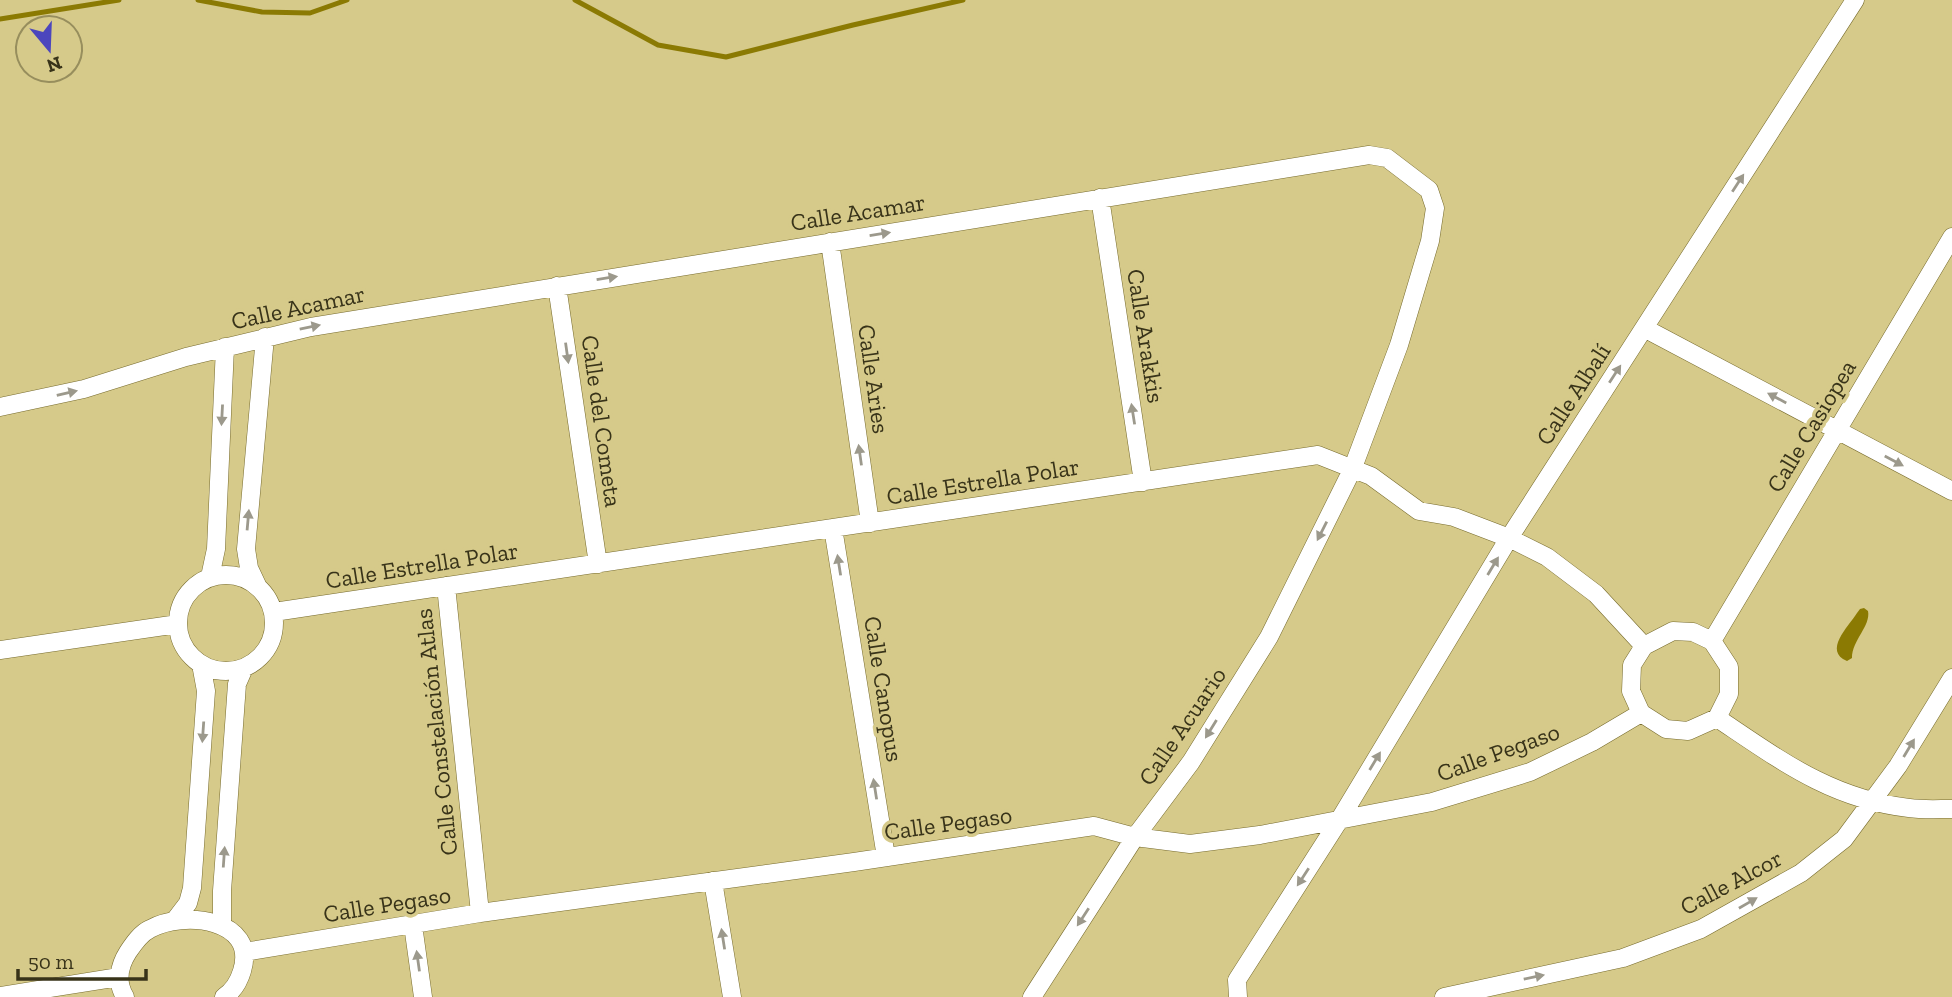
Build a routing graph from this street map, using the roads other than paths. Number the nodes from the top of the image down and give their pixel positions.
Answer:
1 (1855, 0) edge
2 (1100, 198) junction
3 (1952, 237) edge
4 (830, 242) junction
5 (557, 286) junction
6 (1644, 328) junction
7 (265, 337) junction
8 (225, 347) junction
9 (0, 407) edge
10 (1837, 430) junction
11 (1352, 470) junction
12 (1143, 482) junction
13 (1952, 491) edge
14 (870, 523) junction
15 (833, 528) junction
16 (1509, 538) junction
17 (598, 564) junction
18 (209, 577) junction
19 (257, 585) junction
20 (446, 586) junction
21 (274, 612) junction
22 (178, 624) junction
23 (1712, 641) junction
24 (1644, 646) junction
25 (0, 650) edge
26 (201, 664) junction
27 (244, 668) junction
28 (1952, 678) edge
29 (1641, 713) junction
30 (1717, 718) junction
31 (1872, 802) junction
32 (1952, 809) edge
33 (1340, 819) junction
34 (1135, 837) junction
35 (886, 857) junction
36 (713, 881) junction
37 (480, 913) junction
38 (175, 920) junction
39 (222, 925) junction
40 (413, 925) junction
41 (244, 952) junction
42 (119, 977) junction
43 (0, 996) edge
44 (125, 997) edge
45 (224, 997) edge
46 (423, 997) edge
47 (732, 997) edge
48 (1032, 997) edge
49 (1238, 997) edge
50 (1444, 997) edge

6 -> 1 street, Calle Albalí
4 -> 2 street, Calle Acamar
2 - 11 street, Calle Acamar
12 -> 2 street, Calle Arakkis
3 - 10 street, Calle Casiopea
5 -> 4 street, Calle Acamar
14 -> 4 street, Calle Aries
7 -> 5 street, Calle Acamar
5 -> 17 street, Calle del Cometa
10 -> 6 street
16 -> 6 street, Calle Albalí
7 - 8 street, Calle Acamar
19 -> 7 street
9 -> 8 street, Calle Acamar
8 -> 18 street
10 -> 13 street
10 - 23 street, Calle Casiopea
11 - 12 street, Calle Estrella Polar
11 - 16 street, Calle Estrella Polar
11 -> 34 street, Calle Acuario
12 - 14 street, Calle Estrella Polar
14 - 15 street, Calle Estrella Polar
15 - 17 street, Calle Estrella Polar
35 -> 15 street, Calle Canopus
16 - 24 street, Calle Estrella Polar
33 -> 16 street, Calle Albalí
17 - 20 street, Calle Estrella Polar
18 - 19 street
18 - 22 street
19 - 21 street
20 - 21 street, Calle Estrella Polar
20 - 37 street, Calle Constelación Atlas
21 - 27 street
22 - 25 street
22 - 26 street
23 - 24 street
23 - 30 street
24 - 29 street
26 - 27 street
26 -> 38 street
39 -> 27 street
31 -> 28 street, Calle Alcor
29 - 30 street
29 - 33 street, Calle Pegaso
30 - 31 street
31 - 32 street
50 -> 31 street, Calle Alcor
33 - 34 street, Calle Pegaso
33 -> 49 street
34 - 35 street, Calle Pegaso
34 -> 48 street, Calle Acuario
35 - 36 street, Calle Pegaso
36 - 37 street, Calle Pegaso
47 -> 36 street
37 - 40 street, Calle Pegaso
38 - 39 street
38 - 42 street
39 - 41 street
40 - 41 street, Calle Pegaso
46 -> 40 street
41 - 45 street
42 - 43 street
42 - 44 street

